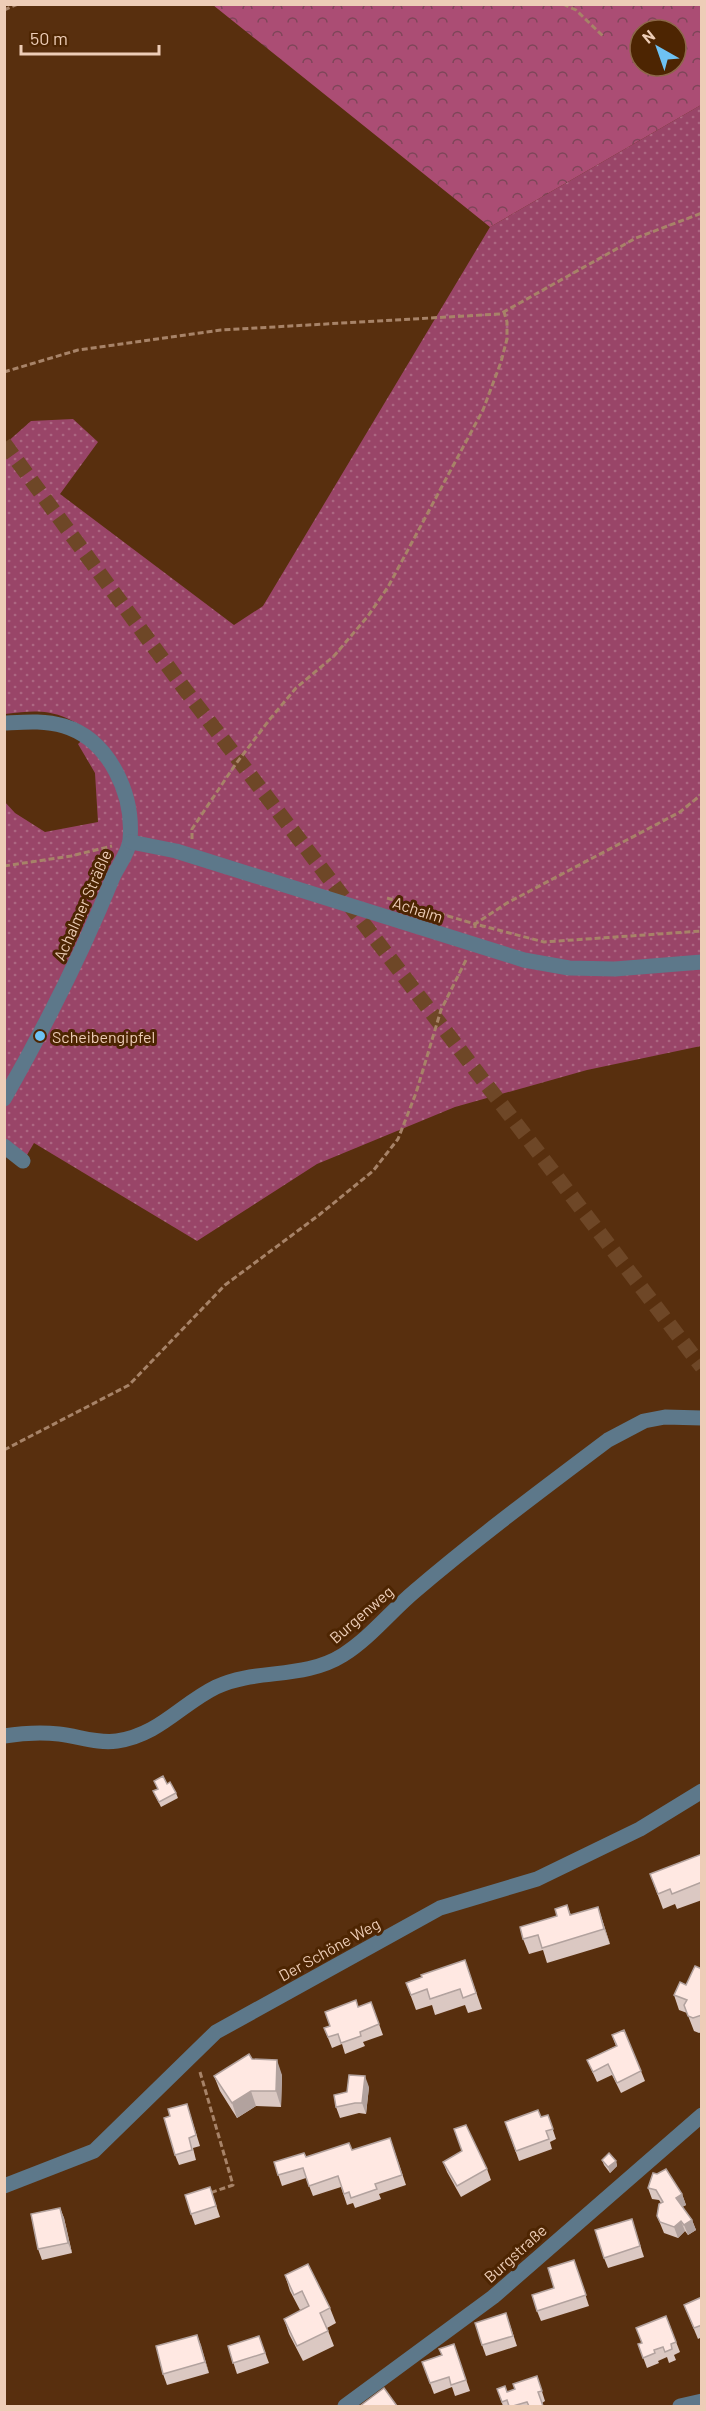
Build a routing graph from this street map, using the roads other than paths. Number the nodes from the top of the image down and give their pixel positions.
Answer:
1 (4, 723) edge
2 (130, 842) junction
3 (702, 962) edge
4 (4, 1099) edge
5 (4, 1146) edge
6 (23, 1161) dead end
7 (702, 1418) edge
8 (4, 1736) edge
9 (702, 1791) edge
10 (702, 2115) edge
11 (4, 2186) edge
12 (702, 2400) edge
13 (345, 2406) edge
14 (680, 2406) edge

1 - 2 street, Achalmer Sträßle
2 - 3 street, Achalm
2 - 4 street, Achalmer Sträßle
5 - 6 street
7 - 8 street, Burgenweg
9 - 11 street, Der Schöne Weg
10 - 13 street, Burgstraße
12 - 14 street

